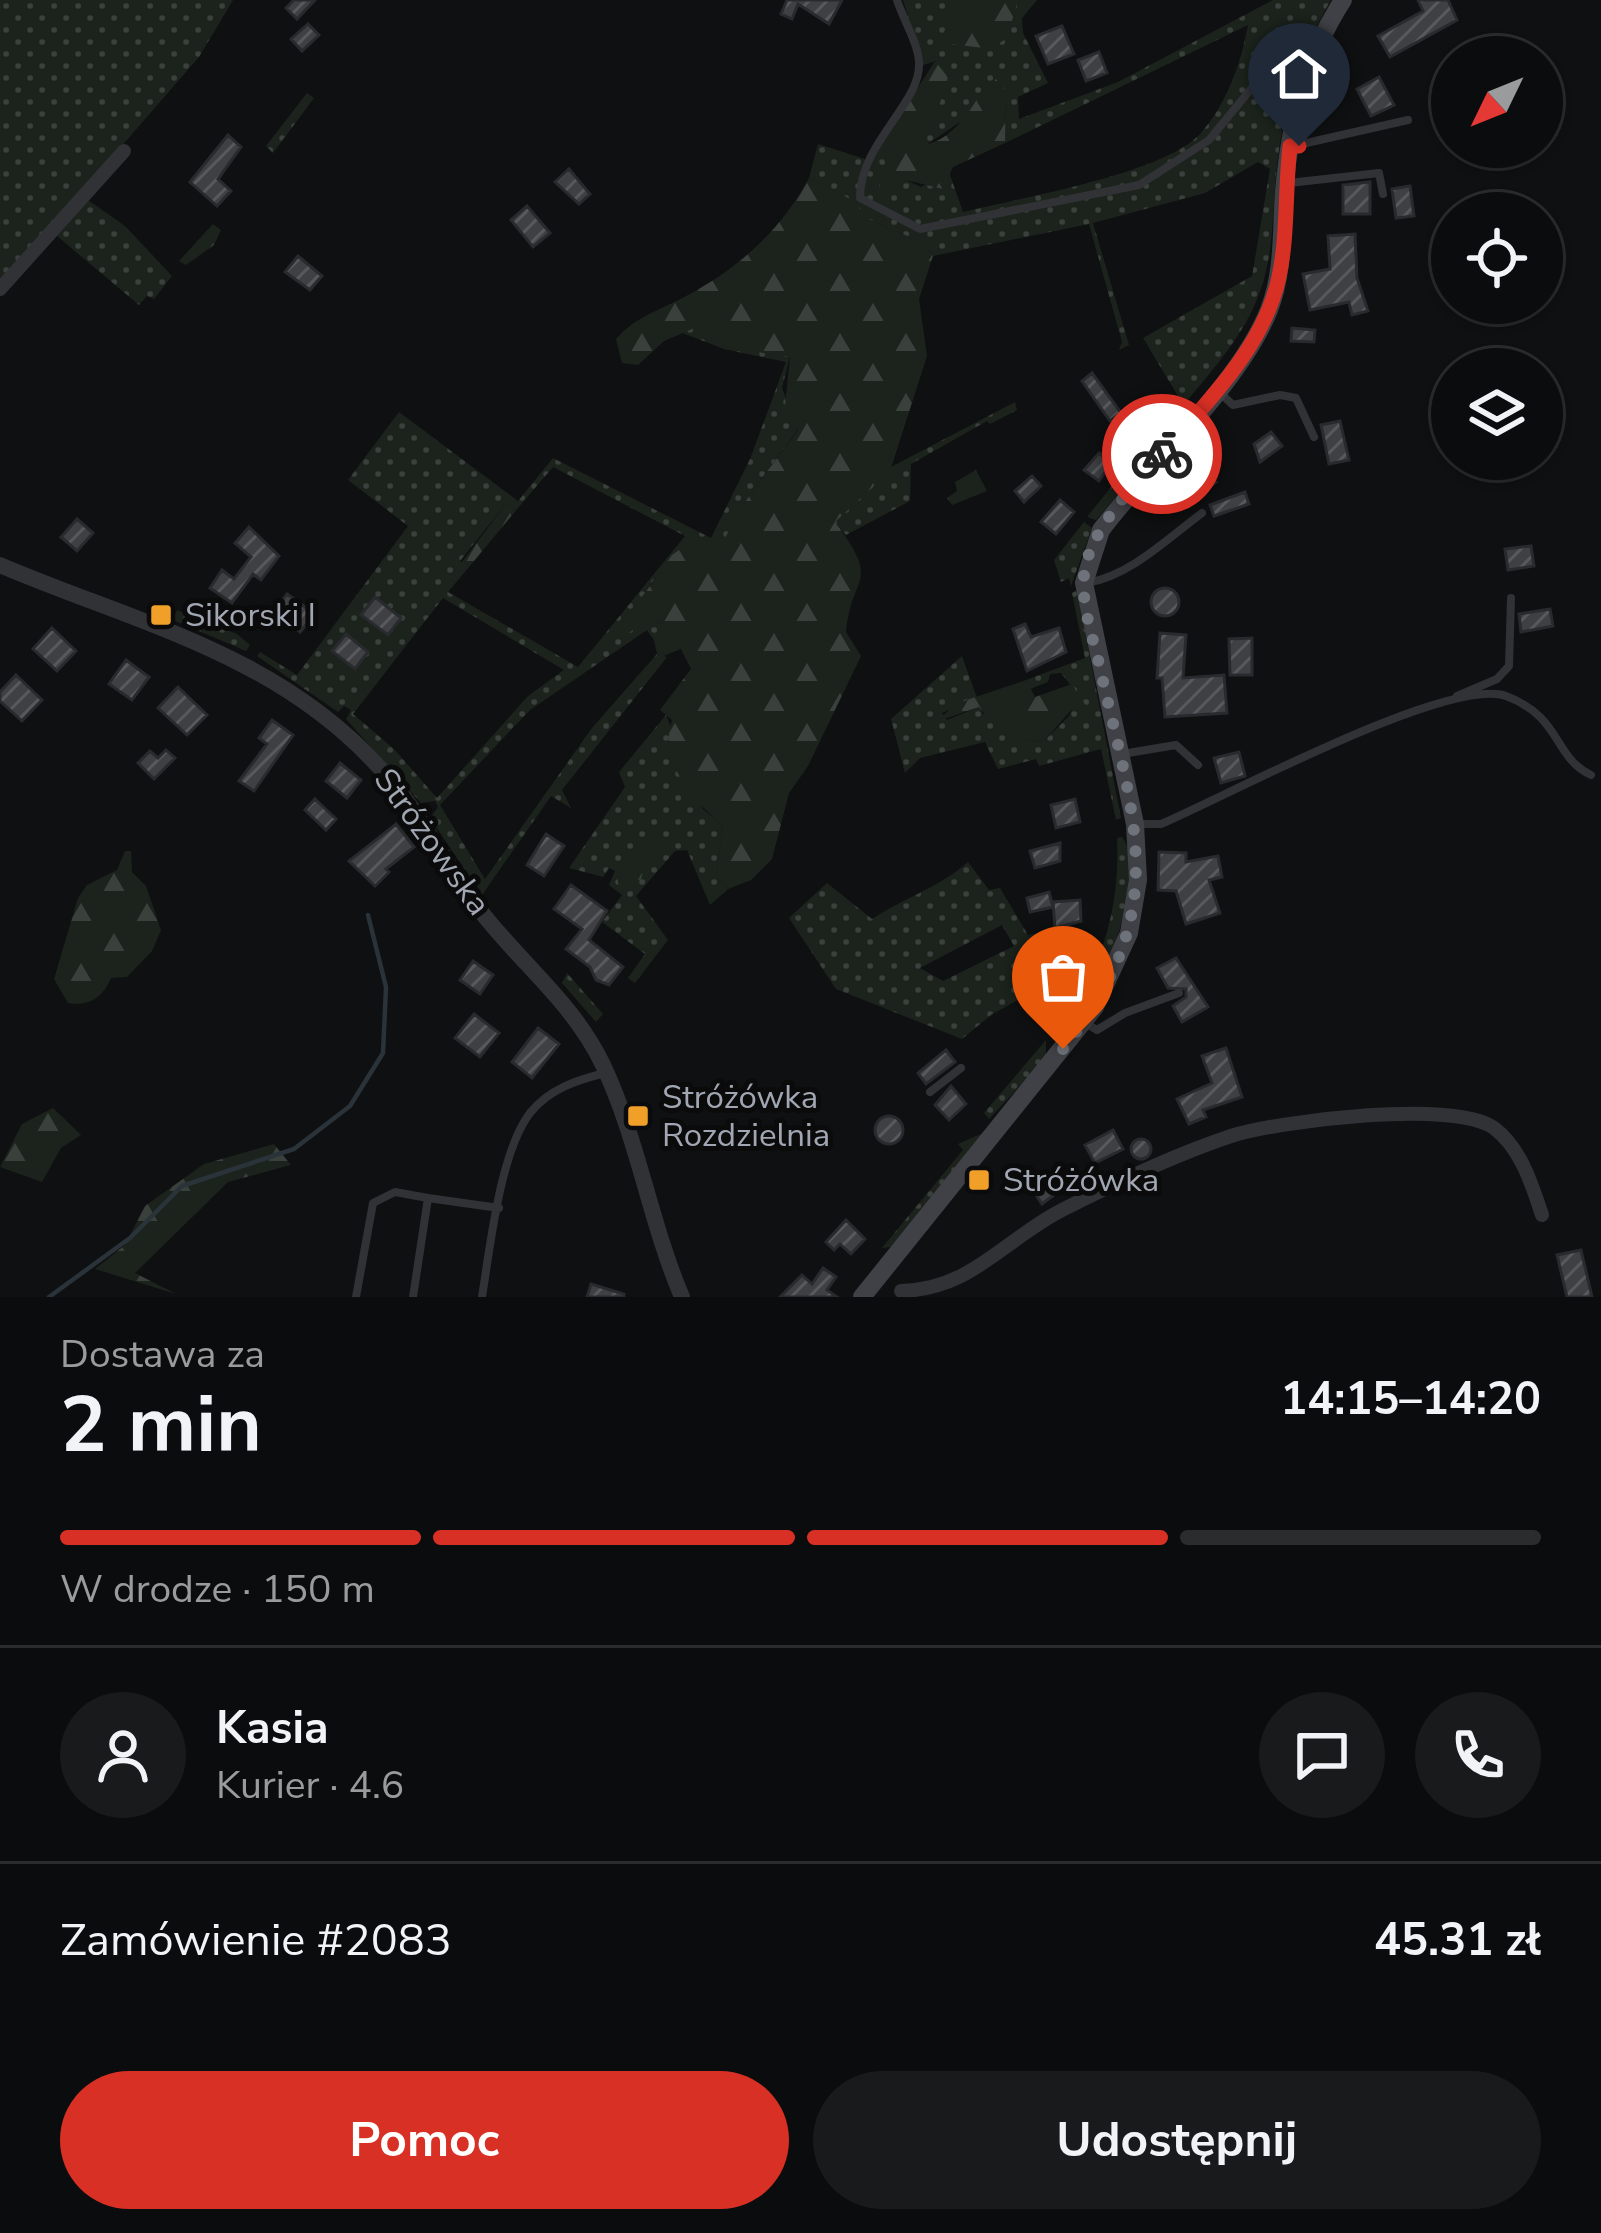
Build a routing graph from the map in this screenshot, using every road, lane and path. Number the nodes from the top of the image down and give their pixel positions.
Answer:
1 (897, 0) edge
2 (1343, 0) edge
3 (1328, 24) junction
4 (1408, 120) dead end
5 (1290, 146) junction
6 (124, 151) dead end
7 (1285, 184) junction
8 (1383, 194) dead end
9 (0, 289) edge
10 (1216, 389) junction
11 (1314, 437) dead end
12 (1202, 513) dead end
13 (0, 565) edge
14 (1084, 584) junction
15 (1511, 598) dead end
16 (1452, 701) junction
17 (1120, 755) junction
18 (1198, 765) dead end
19 (1591, 776) dead end
20 (1135, 824) junction
21 (1179, 993) dead end
22 (1083, 1023) junction
23 (961, 1068) dead end
24 (606, 1072) junction
25 (930, 1092) dead end
26 (428, 1198) junction
27 (499, 1208) junction
28 (1542, 1215) dead end
29 (887, 1266) junction
30 (902, 1294) edge
31 (356, 1297) edge
32 (413, 1297) edge
33 (482, 1297) edge
34 (682, 1297) edge
35 (862, 1297) edge

1 - 3 lane
2 - 3 main road
3 - 5 main road
4 - 5 lane
5 - 7 main road
6 - 9 street
7 - 8 lane
7 - 10 main road
10 - 11 lane
10 - 14 main road
12 - 14 lane
13 - 24 street, Stróżowska
14 - 17 main road
15 - 16 lane
16 - 19 lane
16 - 20 lane
17 - 18 lane
17 - 20 main road
20 - 22 main road
21 - 22 lane
22 - 29 main road
23 - 25 lane
24 - 27 lane
24 - 34 street, Stróżowska
26 - 27 lane
26 - 31 lane
26 - 32 lane
27 - 33 lane
28 - 30 street
29 - 30 street
29 - 35 main road

